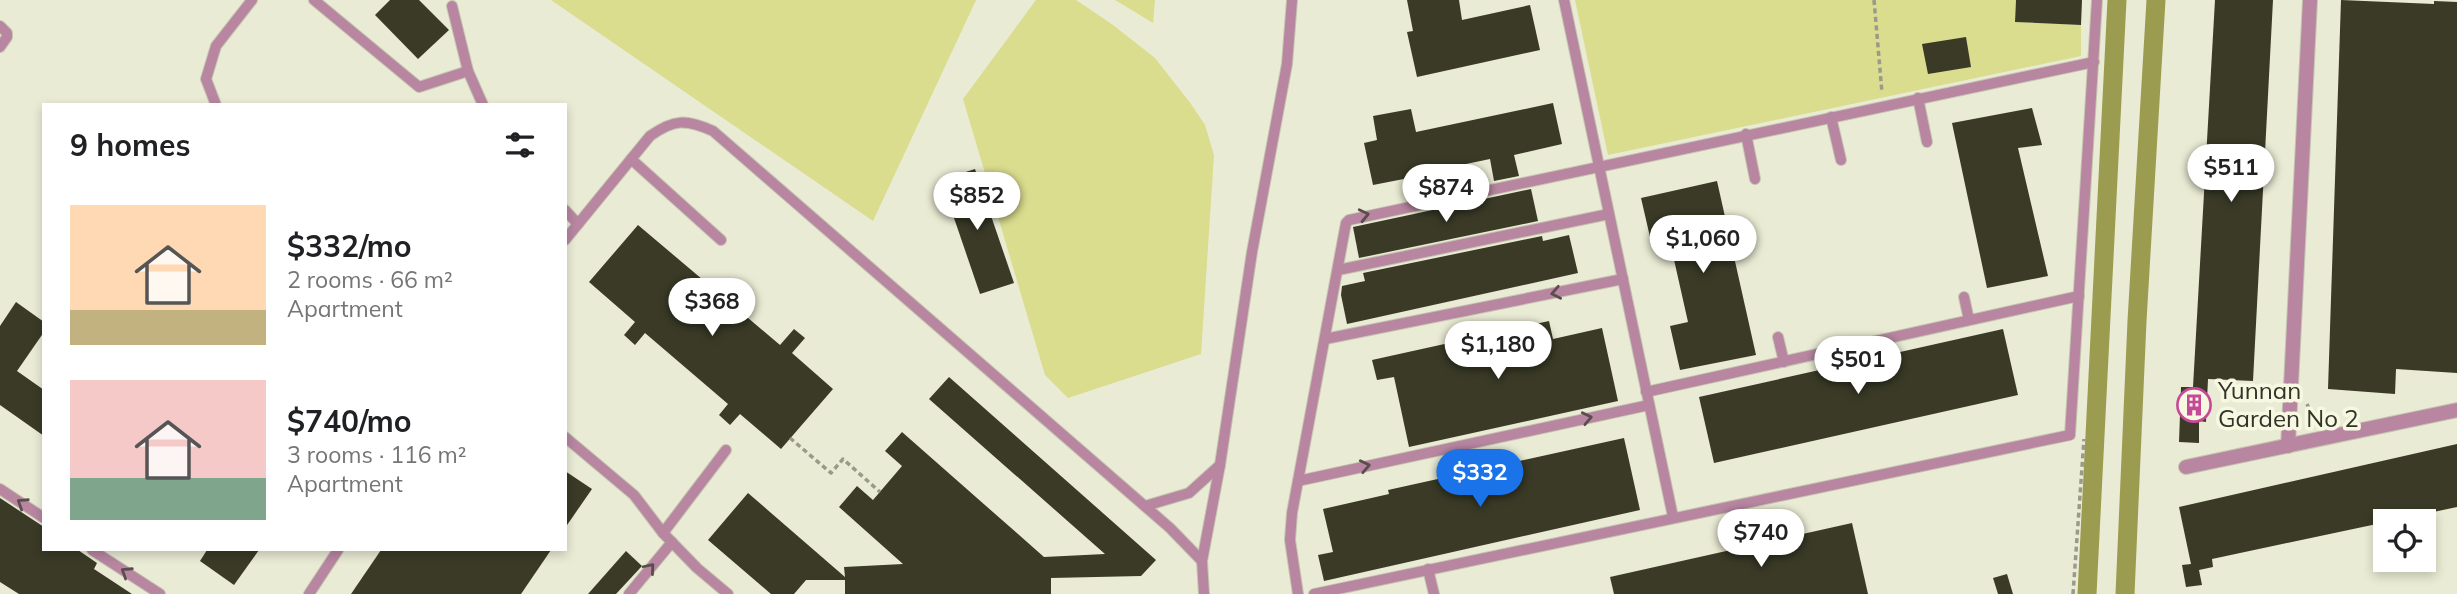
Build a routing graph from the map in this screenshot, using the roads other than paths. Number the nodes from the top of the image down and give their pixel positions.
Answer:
1 (252, 0) edge
2 (314, 0) edge
3 (1292, 0) edge
4 (1564, 0) edge
5 (2097, 0) edge
6 (2310, 0) edge
7 (452, 6) dead end
8 (0, 26) edge
9 (0, 47) edge
10 (2094, 62) junction
11 (468, 71) junction
12 (1918, 98) junction
13 (215, 103) edge
14 (482, 103) edge
15 (1831, 117) junction
16 (1746, 135) junction
17 (1927, 142) dead end
18 (631, 159) junction
19 (1841, 160) dead end
20 (1599, 165) junction
21 (1755, 179) dead end
22 (567, 211) edge
23 (1609, 214) junction
24 (578, 224) junction
25 (567, 238) edge
26 (721, 240) dead end
27 (1338, 270) junction
28 (1623, 279) junction
29 (2079, 296) junction
30 (1964, 298) dead end
31 (1969, 320) junction
32 (1778, 337) dead end
33 (1325, 339) junction
34 (1784, 362) junction
35 (1646, 392) junction
36 (1649, 405) junction
37 (2457, 410) edge
38 (567, 439) edge
39 (2288, 446) junction
40 (726, 450) dead end
41 (1220, 465) junction
42 (2186, 467) dead end
43 (1298, 481) junction
44 (0, 489) edge
45 (1146, 506) junction
46 (42, 517) edge
47 (1673, 517) junction
48 (663, 533) junction
49 (672, 542) junction
50 (94, 551) edge
51 (337, 551) edge
52 (1202, 561) junction
53 (1428, 569) junction
54 (160, 594) edge
55 (309, 594) edge
56 (629, 594) edge
57 (728, 594) edge
58 (1204, 594) edge
59 (1298, 594) edge
60 (1314, 594) edge
61 (1434, 594) edge

1 - 13 lane
2 - 11 lane
3 - 41 lane
4 - 20 lane
5 - 10 lane
6 - 39 street
7 - 11 lane
8 - 9 lane
10 - 12 lane
10 - 29 lane
11 - 14 lane
12 - 15 lane
12 - 17 lane
15 - 16 lane
15 - 19 lane
16 - 20 lane
16 - 21 lane
18 - 24 lane
18 - 26 lane
18 - 45 lane
20 - 23 lane
27 -> 20 lane
22 - 24 lane
23 - 27 lane
23 - 28 lane
24 - 25 lane
27 - 33 lane
28 -> 33 lane
28 - 35 lane
29 - 31 lane
29 - 47 lane
30 - 31 lane
31 - 34 lane
32 - 34 lane
33 - 43 lane
34 - 35 lane
35 - 36 lane
43 -> 36 lane
36 - 47 lane
37 - 39 street
38 - 48 lane
39 - 42 street
40 - 48 lane
41 - 45 lane
41 - 52 lane
43 - 59 lane
46 -> 44 lane
45 - 52 lane
47 - 53 lane
48 - 49 lane
56 -> 49 lane
49 - 57 lane
54 -> 50 lane
51 - 55 lane
52 - 58 lane
53 - 60 lane
53 - 61 lane

